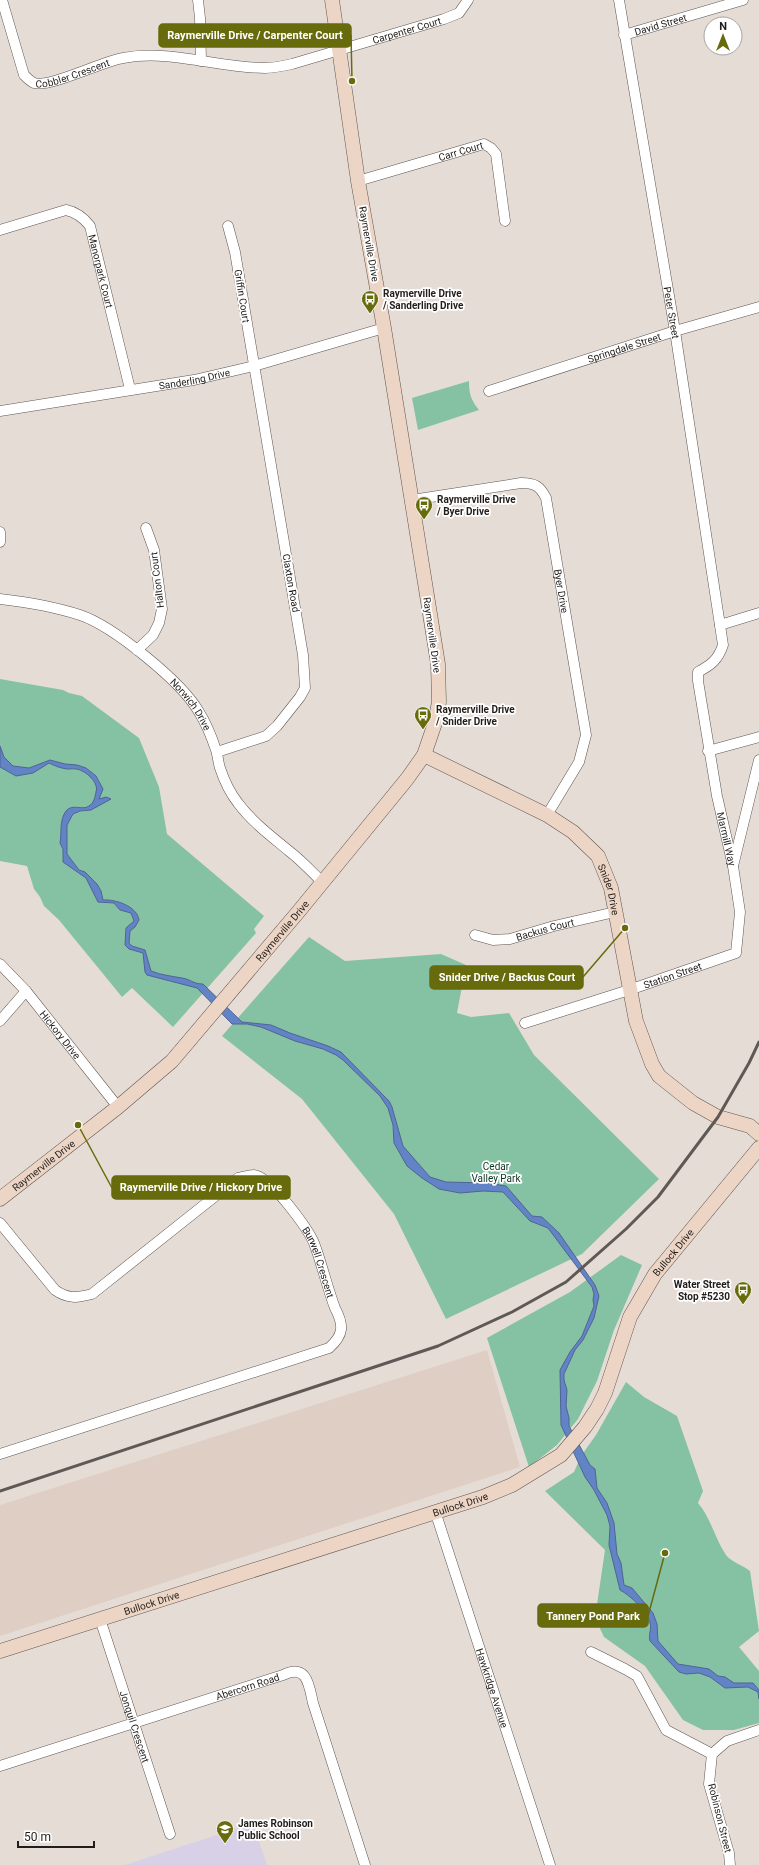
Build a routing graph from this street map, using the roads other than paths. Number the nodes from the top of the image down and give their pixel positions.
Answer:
1 (2, 0) edge
2 (198, 0) edge
3 (332, 0) edge
4 (468, 0) edge
5 (619, 0) edge
6 (743, 0) edge
7 (624, 35) junction
8 (338, 50) junction
9 (201, 61) junction
10 (358, 181) junction
11 (505, 221) dead end
12 (228, 226) dead end
13 (0, 230) edge
14 (759, 307) edge
15 (384, 328) junction
16 (675, 331) junction
17 (254, 366) junction
18 (130, 389) junction
19 (489, 391) dead end
20 (0, 411) edge
21 (412, 500) junction
22 (146, 528) dead end
23 (0, 532) edge
24 (0, 542) edge
25 (0, 599) edge
26 (759, 613) edge
27 (720, 625) junction
28 (137, 650) junction
29 (759, 738) edge
30 (708, 751) junction
31 (217, 752) junction
32 (424, 755) junction
33 (759, 760) edge
34 (547, 815) junction
35 (733, 866) junction
36 (322, 882) junction
37 (615, 912) junction
38 (475, 935) dead end
39 (0, 964) edge
40 (629, 990) junction
41 (26, 991) junction
42 (0, 1021) edge
43 (525, 1023) dead end
44 (118, 1107) junction
45 (759, 1134) edge
46 (759, 1148) edge
47 (0, 1199) edge
48 (0, 1222) edge
49 (0, 1454) edge
50 (435, 1511) junction
51 (100, 1619) junction
52 (0, 1651) edge
53 (590, 1652) dead end
54 (134, 1722) junction
55 (759, 1730) edge
56 (712, 1754) junction
57 (0, 1766) edge
58 (170, 1834) dead end
59 (365, 1865) edge
60 (550, 1865) edge
61 (730, 1865) edge

1 - 9 street, Cobbler Crescent
2 - 9 street
3 - 8 street, Raymerville Drive
4 - 8 street, Carpenter Court
5 - 7 street, Peter Street
6 - 7 street, David Street
7 - 16 street, Peter Street
8 - 9 street, Cobbler Crescent
8 - 10 street, Raymerville Drive
10 - 11 street, Carr Court
10 - 15 street, Raymerville Drive
12 - 17 street, Griffin Court
13 - 18 street, Manorpark Court
14 - 16 street, Springdale Street
15 - 17 street, Sanderling Drive
15 - 21 street, Raymerville Drive
16 - 19 street, Springdale Street
16 - 27 street, Peter Street
17 - 18 street, Sanderling Drive
17 - 31 street, Claxton Road
18 - 20 street, Sanderling Drive
21 - 32 street, Raymerville Drive
21 - 34 street, Byer Drive
22 - 28 street, Halton Court
23 - 24 street
25 - 28 street, Norwich Drive
26 - 27 street
27 - 30 street, Marmill Way
28 - 31 street, Norwich Drive
29 - 30 street
30 - 35 street, Marmill Way
31 - 36 street, Norwich Drive
32 - 34 street, Snider Drive
32 - 36 street, Raymerville Drive
33 - 35 street, Marmill Way
34 - 37 street, Snider Drive
35 - 40 street, Station Street
36 - 44 street, Raymerville Drive
37 - 38 street, Backus Court
37 - 40 street, Snider Drive
39 - 41 street, Hickory Drive
40 - 43 street, Station Street
40 - 45 street, Snider Drive
41 - 42 street
41 - 44 street, Hickory Drive
44 - 47 street, Raymerville Drive
46 - 50 street, Bullock Drive
48 - 49 street, Burwell Crescent
50 - 51 street, Bullock Drive
50 - 60 street, Hawkridge Avenue
51 - 52 street, Bullock Drive
51 - 54 street, Jonquil Crescent
53 - 56 street
54 - 57 street, Abercorn Road
54 - 58 street, Jonquil Crescent
54 - 59 street, Abercorn Road
55 - 56 street
56 - 61 street, Robinson Street

